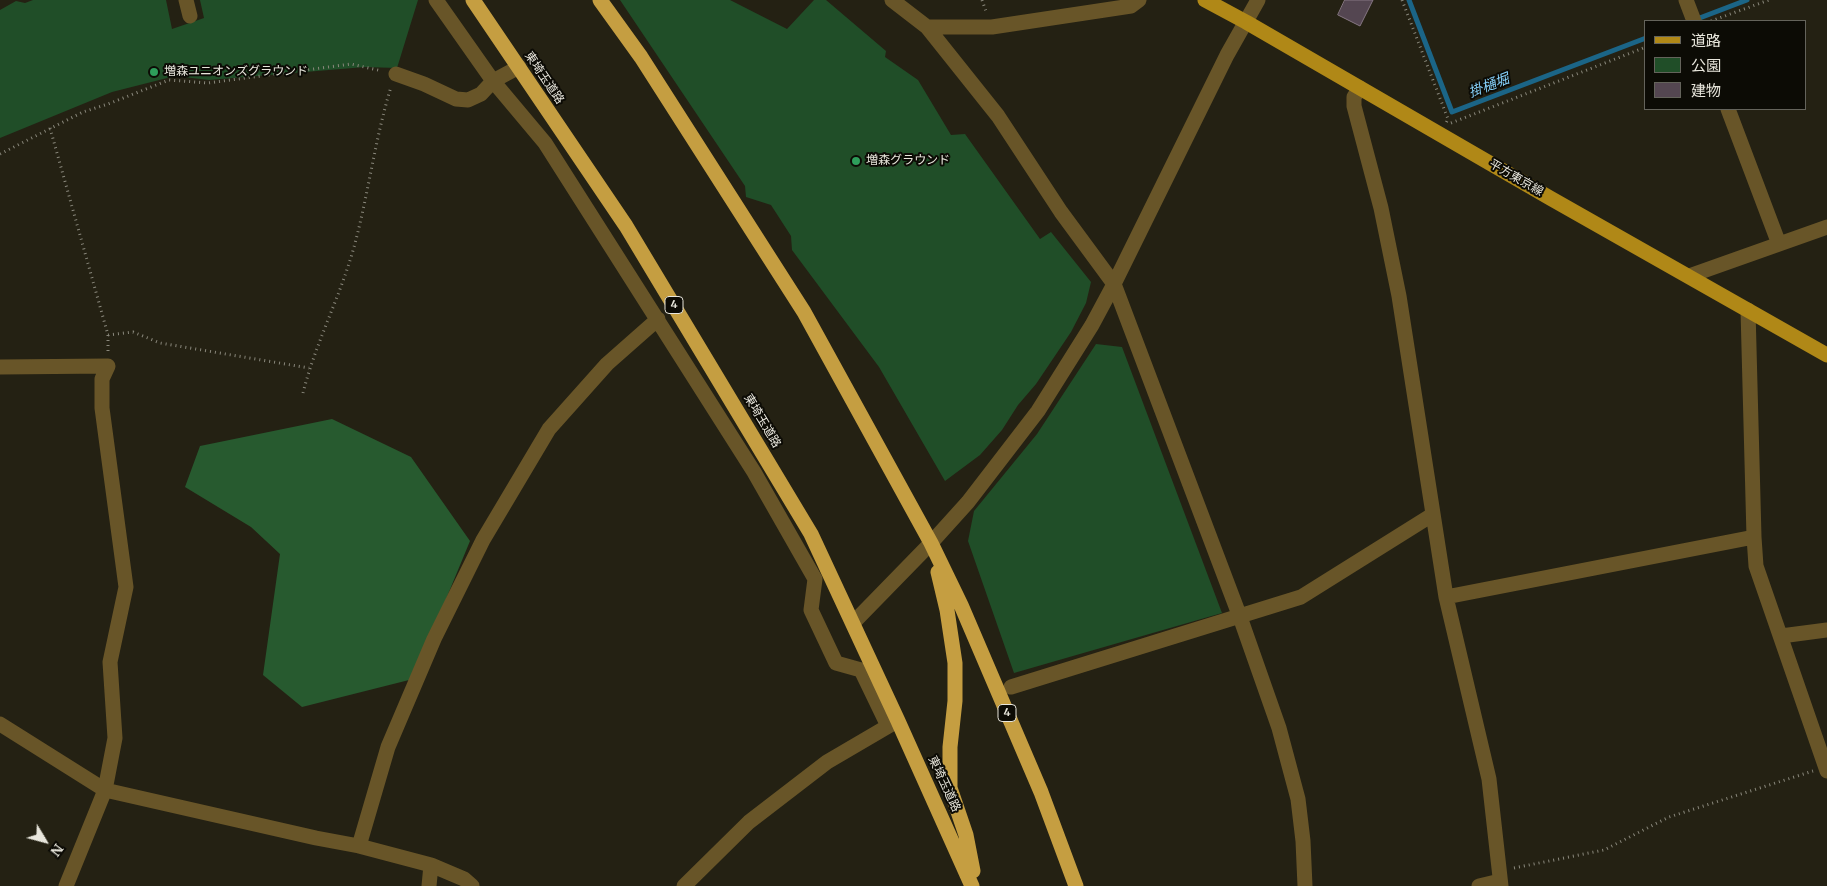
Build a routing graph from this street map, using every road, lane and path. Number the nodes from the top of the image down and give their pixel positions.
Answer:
1 (186, 0) edge
2 (436, 0) edge
3 (473, 0) edge
4 (600, 0) edge
5 (892, 0) edge
6 (1139, 0) edge
7 (1204, 0) edge
8 (1258, 0) edge
9 (1402, 0) edge
10 (1686, 0) edge
11 (1769, 0) edge
12 (190, 16) dead end
13 (1694, 20) edge
14 (1714, 20) edge
15 (1246, 22) junction
16 (927, 27) junction
17 (1644, 48) edge
18 (519, 68) junction
19 (396, 74) junction
20 (493, 81) junction
21 (1360, 88) junction
22 (1728, 110) edge
23 (50, 128) junction
24 (0, 154) edge
25 (1827, 227) edge
26 (1779, 244) junction
27 (1689, 276) junction
28 (1114, 284) junction
29 (1748, 310) junction
30 (658, 319) junction
31 (108, 335) junction
32 (1827, 354) edge
33 (108, 366) junction
34 (0, 367) edge
35 (309, 368) junction
36 (303, 393) dead end
37 (1432, 515) junction
38 (1754, 537) junction
39 (931, 543) junction
40 (1446, 596) junction
41 (1240, 617) junction
42 (853, 623) junction
43 (1827, 630) edge
44 (1781, 636) junction
45 (1010, 687) dead end
46 (893, 723) junction
47 (0, 724) edge
48 (1826, 769) edge
49 (105, 790) junction
50 (359, 846) junction
51 (431, 865) junction
52 (1500, 879) edge
53 (66, 886) edge
54 (428, 886) edge
55 (472, 886) edge
56 (684, 886) edge
57 (974, 886) edge
58 (1076, 886) edge
59 (1305, 886) edge
60 (1479, 886) edge

1 - 12 street
2 - 20 street
3 - 18 highway, 東埼玉道路 / 4
4 - 39 highway, 4
5 - 16 street
6 - 16 street
7 - 15 main road, 平方東京線
8 - 15 street
9 - 17 path
10 - 13 street
11 - 14 path
15 - 21 main road, 平方東京線
15 - 28 street
16 - 28 street
18 - 20 street
18 - 42 highway, 東埼玉道路 / 4
19 - 20 street
19 - 23 path
19 - 35 path
20 - 30 street
21 - 27 main road, 平方東京線
21 - 37 street
22 - 26 street
23 - 24 path
23 - 31 path
25 - 26 street
26 - 27 street
27 - 29 main road, 平方東京線
28 - 39 street
28 - 41 street
29 - 32 main road, 平方東京線
29 - 38 street
30 - 46 street
30 - 50 street
31 - 33 path
31 - 35 path
33 - 34 street
33 - 49 street
35 - 36 path
37 - 40 street
37 - 41 street
38 - 40 street
38 - 44 street
39 - 42 street
39 - 57 highway
39 - 58 highway, 4
40 - 52 street
41 - 45 street
41 - 59 street
42 - 46 highway, 東埼玉道路 / 4
43 - 44 street
44 - 48 street
46 - 56 street
46 - 57 highway, 東埼玉道路 / 4
47 - 49 street
48 - 52 path
49 - 50 street
49 - 53 street
50 - 51 street
51 - 54 street
51 - 55 street
52 - 60 street

